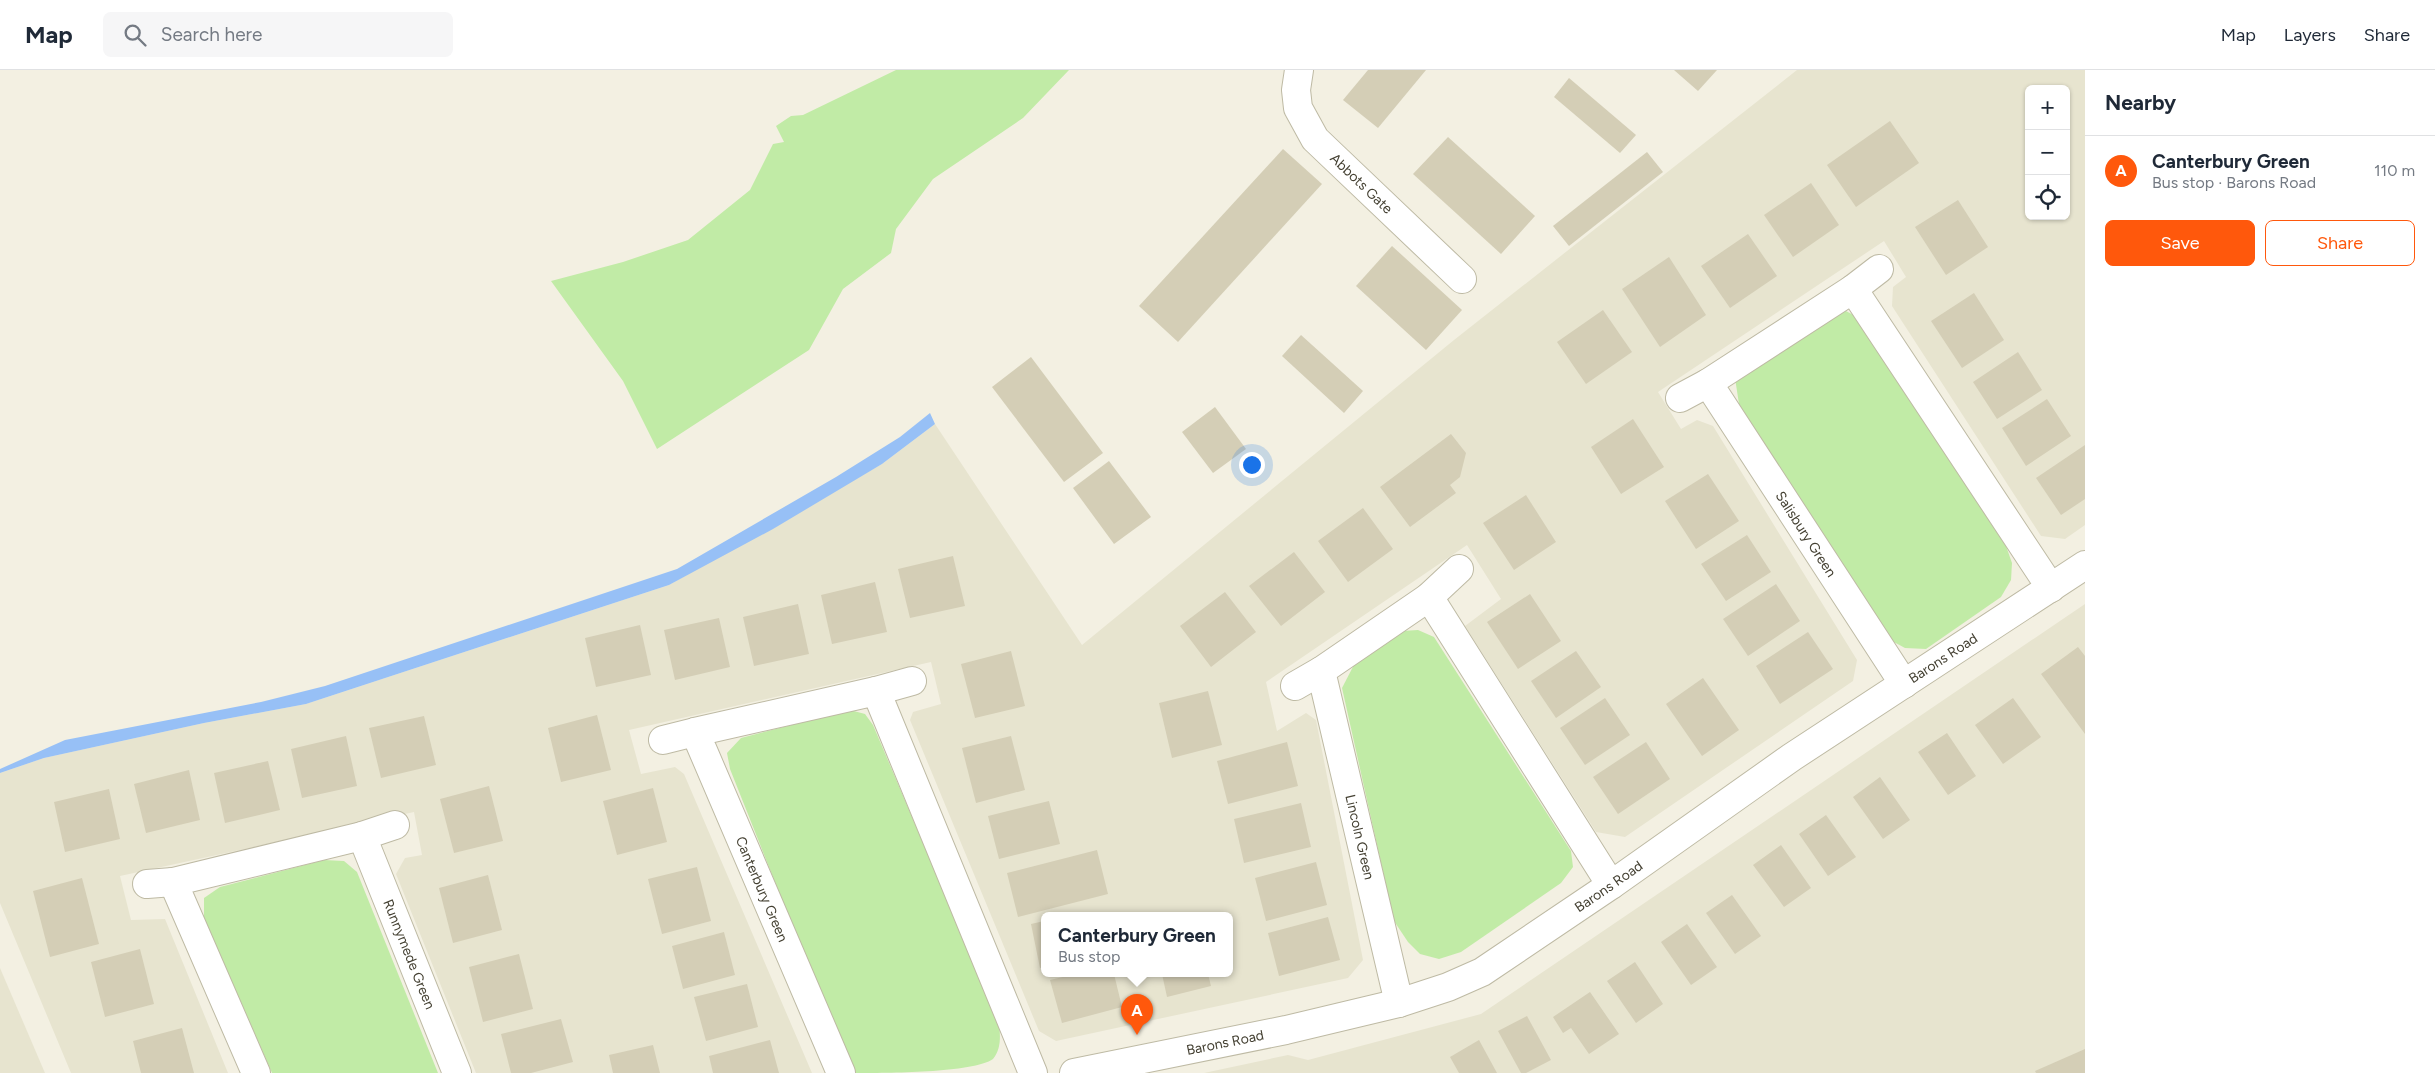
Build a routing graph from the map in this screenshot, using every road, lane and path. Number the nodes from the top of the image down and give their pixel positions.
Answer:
1 (1298, 70) edge
2 (1879, 269) dead end
3 (1462, 279) dead end
4 (1853, 290) junction
5 (1708, 383) junction
6 (1680, 398) dead end
7 (2085, 565) edge
8 (1459, 569) dead end
9 (2051, 588) junction
10 (1430, 597) junction
11 (1322, 671) junction
12 (912, 681) dead end
13 (1904, 684) junction
14 (1295, 686) dead end
15 (876, 691) junction
16 (695, 732) junction
17 (664, 740) dead end
18 (395, 825) dead end
19 (362, 836) junction
20 (1611, 885) junction
21 (1399, 1002) junction
22 (256, 1073) edge
23 (457, 1073) edge
24 (840, 1073) edge
25 (1033, 1073) edge
26 (1074, 1073) edge

1 - 3 street, Abbots Gate
2 - 4 street
4 - 5 street
4 - 9 street
5 - 6 street
5 - 13 street, Salisbury Green
7 - 9 street, Barons Road
8 - 10 street
9 - 13 street, Barons Road
10 - 11 street
10 - 20 street
11 - 14 street
11 - 21 street, Lincoln Green
12 - 15 street
13 - 20 street, Barons Road
15 - 16 street
15 - 25 street
16 - 17 street
16 - 24 street, Canterbury Green
18 - 19 street
19 - 22 street
19 - 23 street, Runnymede Green
20 - 21 street, Barons Road
21 - 26 street, Barons Road

